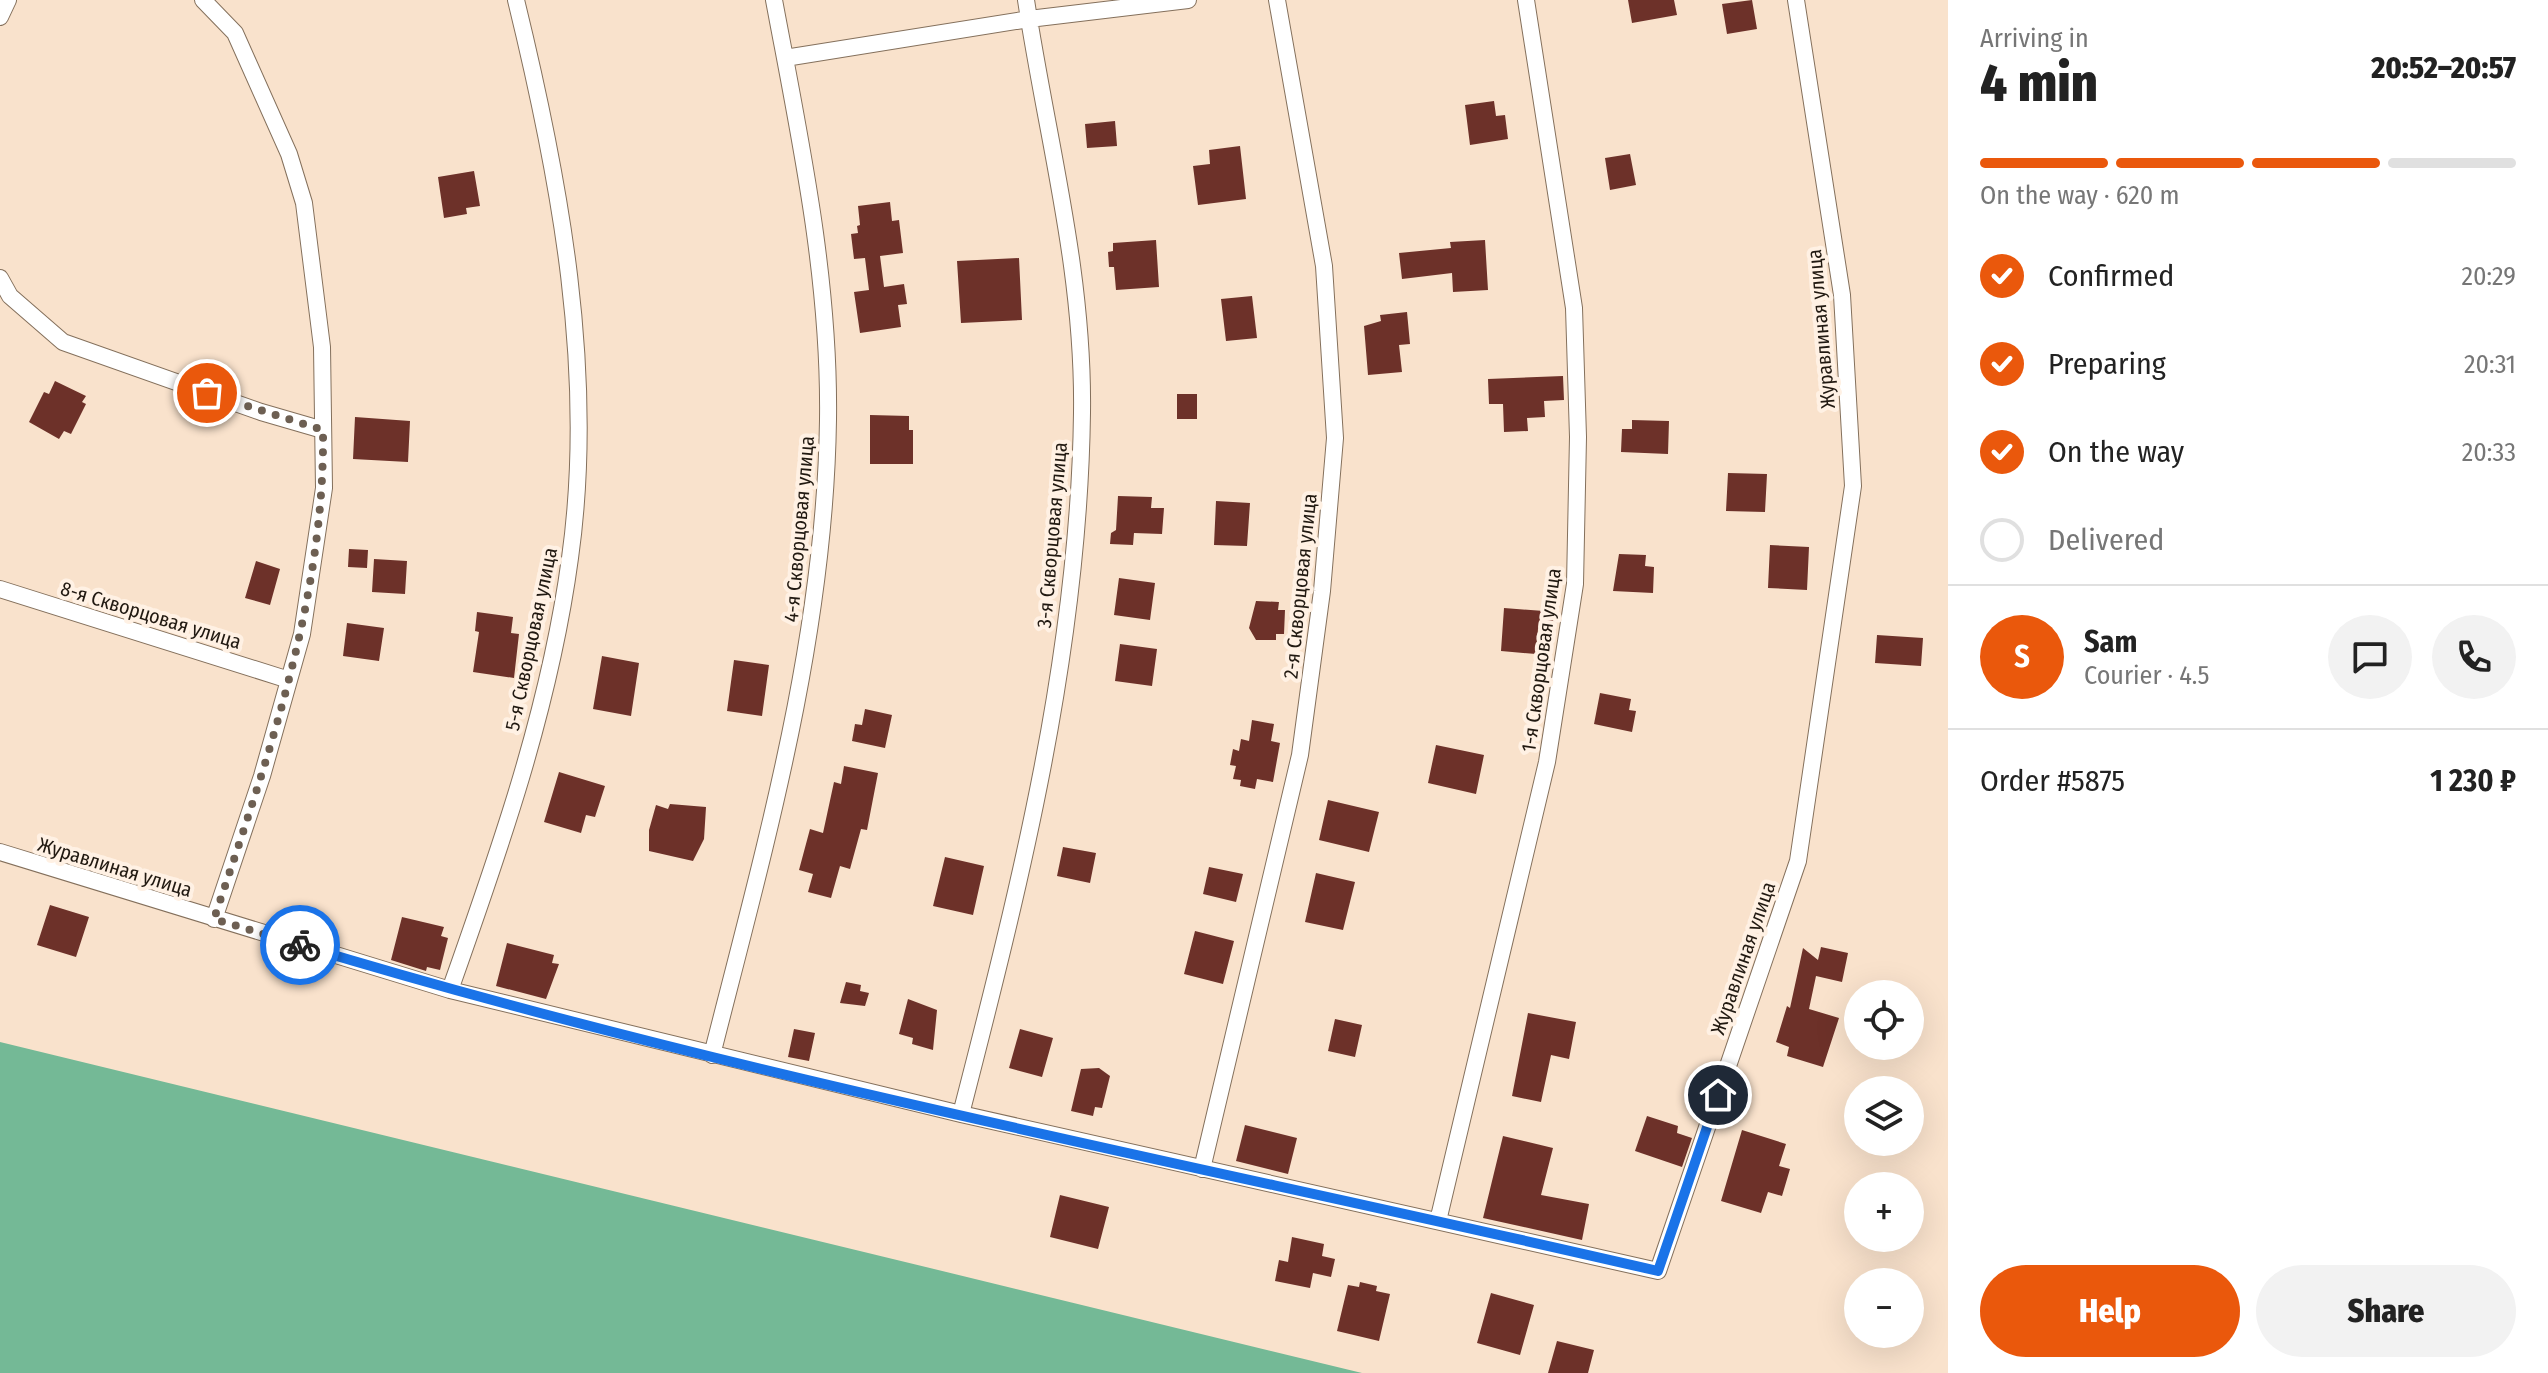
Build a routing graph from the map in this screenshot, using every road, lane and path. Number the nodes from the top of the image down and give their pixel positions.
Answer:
1 (8, 0) edge
2 (203, 0) edge
3 (516, 0) edge
4 (774, 0) edge
5 (1026, 0) edge
6 (1188, 0) edge
7 (1277, 0) edge
8 (1526, 0) edge
9 (1796, 0) edge
10 (0, 17) edge
11 (1029, 19) junction
12 (785, 58) junction
13 (0, 278) edge
14 (323, 430) junction
15 (0, 589) edge
16 (289, 680) junction
17 (0, 852) edge
18 (214, 919) junction
19 (450, 990) junction
20 (712, 1055) junction
21 (961, 1114) junction
22 (1202, 1169) junction
23 (1438, 1221) junction

1 - 10 street
2 - 14 street
3 - 19 street, 5-я Скворцовая улица
4 - 12 street, 4-я Скворцовая улица
5 - 11 street, 3-я Скворцовая улица
6 - 11 street
7 - 22 street, 2-я Скворцовая улица
8 - 23 street, 1-я Скворцовая улица
9 - 23 street, Журавлиная улица
11 - 12 street
11 - 21 street, 3-я Скворцовая улица
12 - 20 street, 4-я Скворцовая улица
13 - 14 street
14 - 16 street
15 - 16 street, 8-я Скворцовая улица
16 - 18 street
17 - 18 street, Журавлиная улица
18 - 19 street, Журавлиная улица
19 - 20 street, Журавлиная улица
20 - 21 street, Журавлиная улица
21 - 22 street, Журавлиная улица
22 - 23 street, Журавлиная улица

